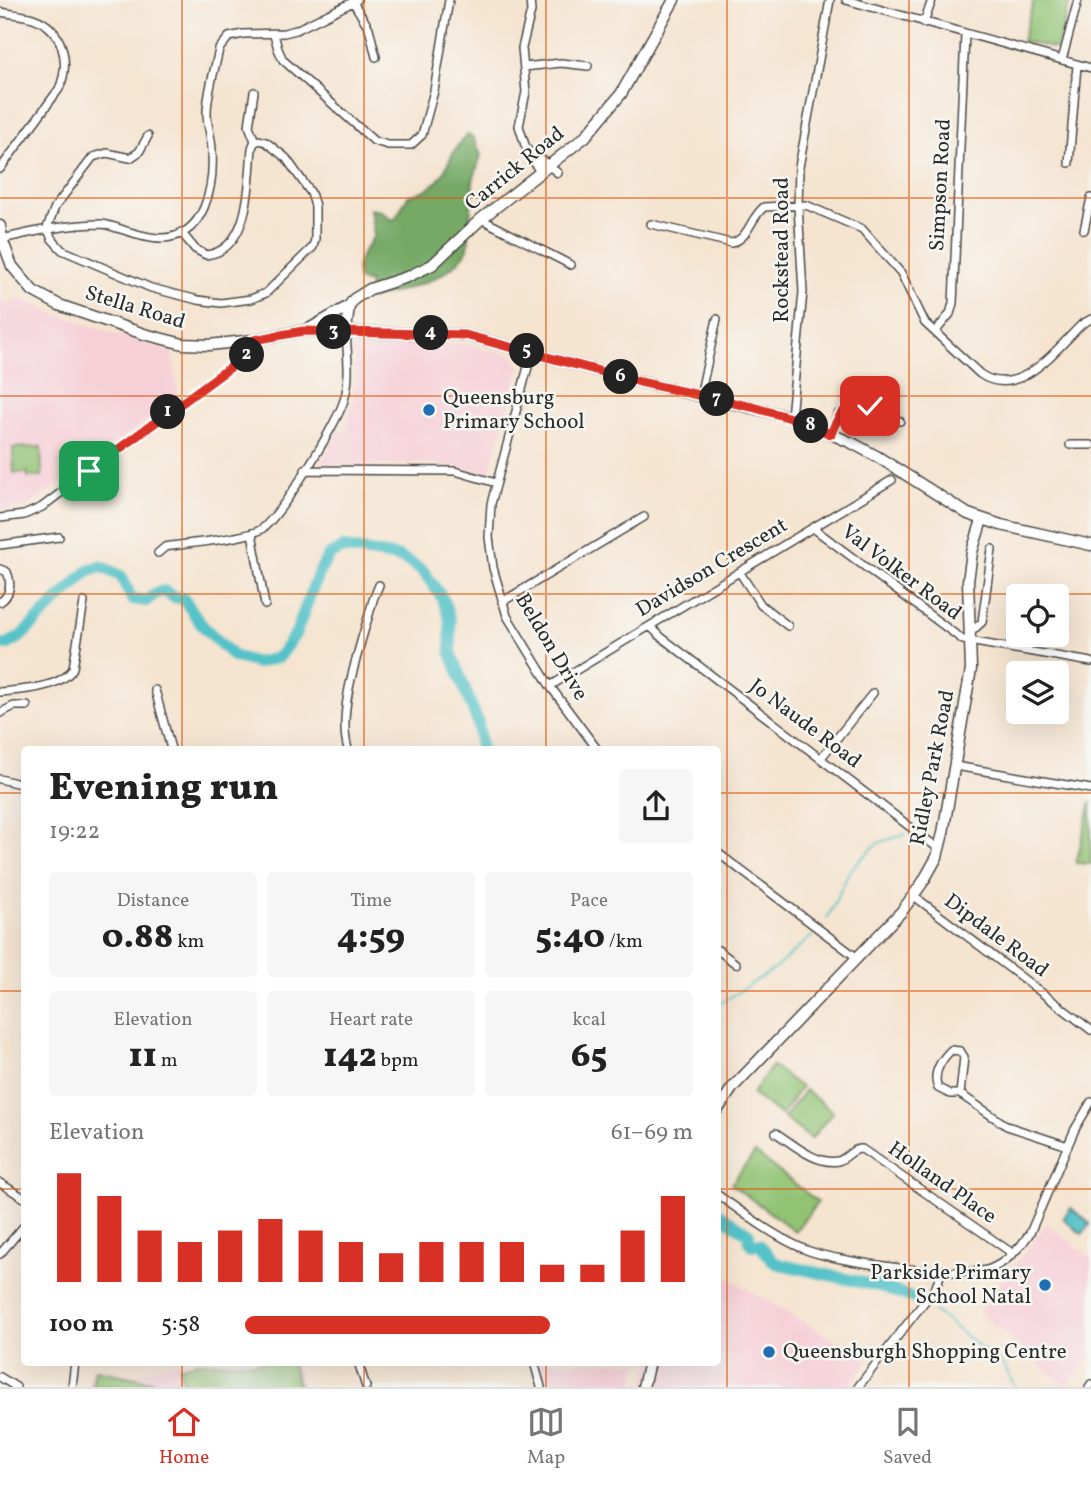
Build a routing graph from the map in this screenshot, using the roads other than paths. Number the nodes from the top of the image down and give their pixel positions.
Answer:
1 (449, 0) edge
2 (530, 0) edge
3 (674, 0) edge
4 (830, 0) edge
5 (846, 0) edge
6 (932, 0) edge
7 (1078, 0) edge
8 (355, 1) edge
9 (0, 12) edge
10 (924, 23) junction
11 (274, 34) junction
12 (965, 35) junction
13 (376, 57) dead end
14 (1062, 60) junction
15 (1077, 65) junction
16 (588, 66) dead end
17 (524, 67) junction
18 (1091, 68) edge
19 (254, 92) dead end
20 (148, 136) dead end
21 (255, 141) junction
22 (529, 154) junction
23 (1069, 163) dead end
24 (549, 166) junction
25 (0, 169) edge
26 (540, 173) junction
27 (558, 173) dead end
28 (1091, 198) edge
29 (798, 205) junction
30 (481, 219) junction
31 (654, 224) dead end
32 (0, 226) edge
33 (47, 228) junction
34 (1084, 230) dead end
35 (181, 232) junction
36 (2, 240) junction
37 (571, 265) dead end
38 (349, 306) junction
39 (1091, 318) edge
40 (717, 319) dead end
41 (346, 328) junction
42 (306, 330) junction
43 (935, 332) junction
44 (254, 340) junction
45 (532, 352) junction
46 (700, 396) junction
47 (791, 418) junction
48 (900, 421) dead end
49 (831, 434) junction
50 (1070, 445) dead end
51 (1091, 445) edge
52 (305, 470) junction
53 (892, 480) dead end
54 (496, 483) junction
55 (644, 517) dead end
56 (0, 518) edge
57 (982, 520) junction
58 (813, 528) junction
59 (252, 533) junction
60 (59, 537) dead end
61 (0, 545) edge
62 (1091, 545) edge
63 (992, 549) dead end
64 (158, 553) dead end
65 (0, 569) edge
66 (740, 573) junction
67 (379, 585) dead end
68 (0, 602) edge
69 (84, 602) dead end
70 (502, 603) junction
71 (265, 605) dead end
72 (650, 626) junction
73 (788, 626) dead end
74 (970, 637) junction
75 (1091, 662) edge
76 (550, 687) junction
77 (155, 690) dead end
78 (0, 692) edge
79 (873, 693) dead end
80 (27, 706) dead end
81 (0, 713) edge
82 (170, 746) edge
83 (347, 746) edge
84 (595, 746) edge
85 (821, 758) junction
86 (955, 766) junction
87 (0, 779) edge
88 (21, 784) edge
89 (1091, 789) edge
90 (939, 849) junction
91 (721, 855) edge
92 (914, 896) junction
93 (721, 952) edge
94 (856, 957) junction
95 (736, 964) dead end
96 (1091, 1030) edge
97 (960, 1094) junction
98 (1091, 1102) edge
99 (721, 1105) edge
100 (776, 1133) dead end
101 (1068, 1146) junction
102 (0, 1183) edge
103 (21, 1196) edge
104 (721, 1197) edge
105 (21, 1230) edge
106 (1012, 1253) junction
107 (0, 1254) edge
108 (942, 1270) junction
109 (75, 1366) edge
110 (359, 1366) edge
111 (535, 1366) edge
112 (648, 1366) edge
113 (0, 1377) edge
114 (16, 1387) edge
115 (72, 1387) edge
116 (366, 1387) edge
117 (541, 1387) edge
118 (643, 1387) edge
119 (858, 1387) edge

1 - 11 street
2 - 17 street
3 - 24 main road, Carrick Road
4 - 29 street, Rockstead Road
5 - 10 street
6 - 10 street
7 - 14 street
8 - 11 street
8 - 13 street
9 - 25 street
10 - 12 street
11 - 35 street
12 - 14 street
12 - 43 street, Simpson Road
14 - 15 street
15 - 18 street
15 - 23 street
16 - 17 street
17 - 22 street
19 - 21 street
20 - 33 street
21 - 33 street
21 - 35 street
22 - 24 main road
22 - 26 street
24 - 26 main road, Carrick Road
24 - 27 street
26 - 30 main road, Carrick Road
28 - 34 street
29 - 31 street
29 - 43 street
29 - 47 street, Rockstead Road
30 - 37 street
30 - 38 main road, Carrick Road
32 - 36 main road, Stella Road
33 - 35 street
33 - 36 street
36 - 44 main road, Stella Road
38 - 41 main road
38 - 42 main road, Carrick Road
39 - 43 street
40 - 46 street
41 - 42 main road, Stella Road
41 - 45 main road, Stella Road
41 - 52 street
42 - 44 main road, Stella Road
44 - 56 street
45 - 46 main road, Stella Road
45 - 54 street, Beldon Drive
46 - 47 main road, Stella Road
47 - 49 main road, Stella Road
48 - 49 street
49 - 57 main road, Stella Road
50 - 51 street
52 - 54 street
52 - 59 street
53 - 58 street, Davidson Crescent
54 - 70 street, Beldon Drive
55 - 70 street
57 - 62 main road, Stella Road
57 - 74 main road, Ridley Park Road
58 - 66 street, Davidson Crescent
58 - 74 street, Val Volker Road
59 - 64 street
59 - 71 street
60 - 61 street
63 - 74 street
65 - 68 street
66 - 72 street, Davidson Crescent
66 - 73 street
67 - 83 street
69 - 78 street
70 - 76 street, Beldon Drive
72 - 76 street, Davidson Crescent
72 - 85 street, Jo Naude Road
74 - 75 street, Val Volker Road
74 - 86 main road, Ridley Park Road
76 - 84 street, Beldon Drive
77 - 82 street
79 - 85 street
80 - 81 street
85 - 90 street, Jo Naude Road
86 - 89 street
86 - 90 main road, Ridley Park Road
87 - 88 street
90 - 92 main road, Ridley Park Road
91 - 94 street
92 - 94 main road, Ridley Park Road
92 - 96 street, Dipdale Road
93 - 95 street
94 - 99 main road, Ridley Park Road
97 - 97 street
97 - 101 street
98 - 101 street
100 - 106 street, Holland Place
101 - 106 street
102 - 103 street
104 - 108 street
105 - 107 street
106 - 108 street
108 - 119 street
109 - 115 street
110 - 116 street
111 - 117 street
112 - 118 main road
113 - 114 street

